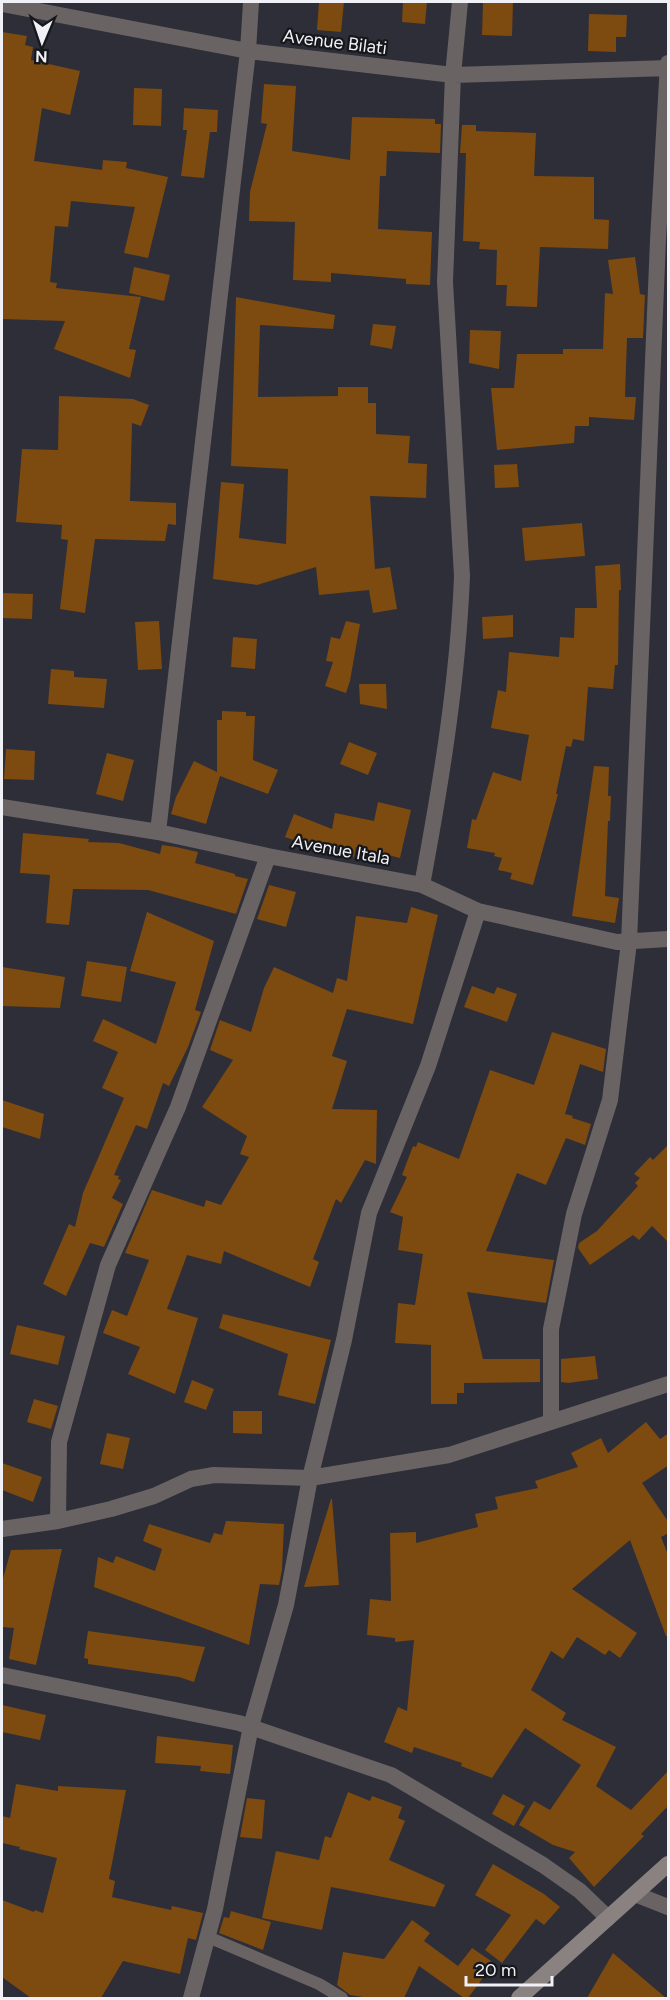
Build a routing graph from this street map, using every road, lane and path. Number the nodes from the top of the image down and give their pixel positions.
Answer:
1 (250, 2) edge
2 (460, 2) edge
3 (2, 4) edge
4 (248, 51) junction
5 (668, 66) edge
6 (453, 75) junction
7 (2, 807) edge
8 (158, 832) junction
9 (268, 856) junction
10 (422, 885) junction
11 (478, 911) junction
12 (669, 939) edge
13 (629, 942) junction
14 (669, 1384) edge
15 (550, 1422) junction
16 (310, 1478) junction
17 (58, 1521) junction
18 (2, 1529) edge
19 (2, 1675) edge
20 (251, 1726) junction
21 (669, 1864) edge
22 (635, 1894) junction
23 (669, 1907) edge
24 (608, 1918) junction
25 (208, 1937) junction
26 (192, 1998) edge
27 (342, 1998) edge
28 (519, 1998) edge

1 - 4 street
2 - 6 street
3 - 4 street, Avenue Bilati
4 - 6 street, Avenue Bilati
4 - 8 street
5 - 6 street, Avenue Bilati
5 - 13 street
6 - 10 street
7 - 8 street, Avenue Itala
8 - 9 street, Avenue Itala
9 - 10 street, Avenue Itala
9 - 17 street
10 - 11 street, Avenue Itala
11 - 13 street, Avenue Itala
11 - 16 street
12 - 13 street, Avenue Itala
13 - 15 street
14 - 15 street
15 - 16 street
16 - 17 street
16 - 20 street
17 - 18 street
19 - 20 street
20 - 24 street
20 - 25 street
21 - 22 main road
22 - 23 street
22 - 24 main road
24 - 28 main road
25 - 26 street
25 - 27 lane

